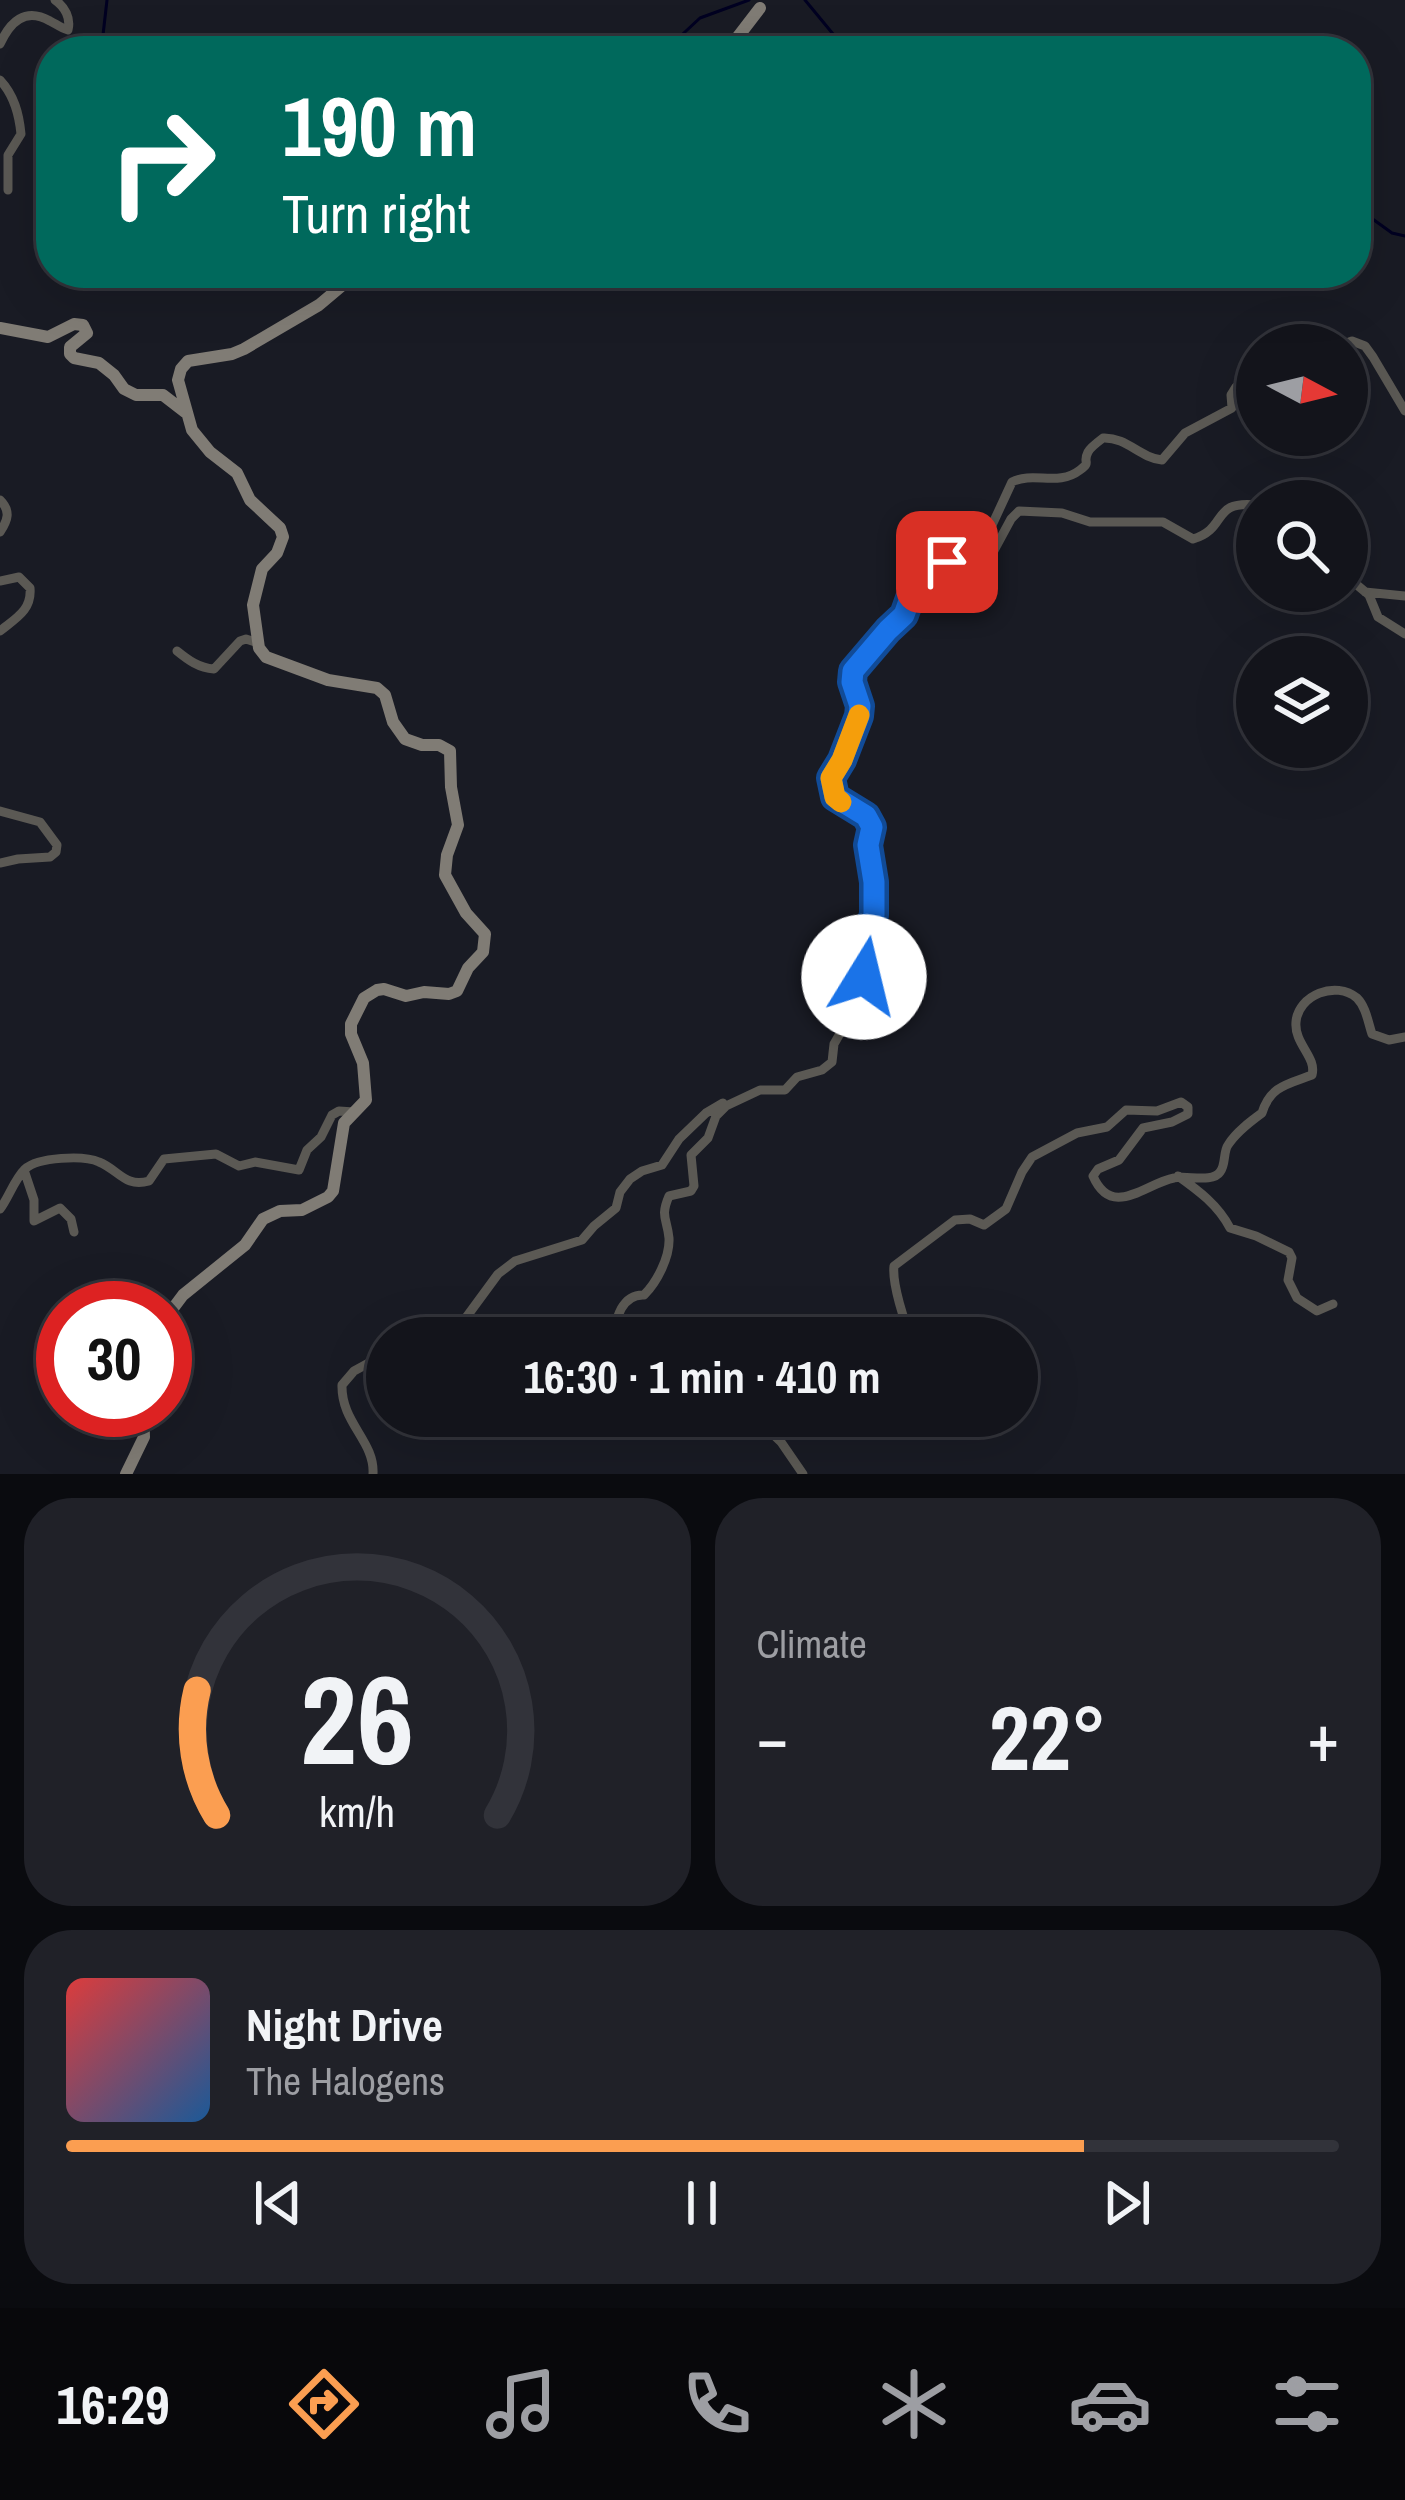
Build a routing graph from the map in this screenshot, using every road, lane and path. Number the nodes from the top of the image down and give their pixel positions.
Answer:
1 (55, 0) edge
2 (759, 4) edge
3 (737, 36) edge
4 (0, 44) edge
5 (0, 80) edge
6 (8, 190) dead end
7 (339, 288) edge
8 (0, 328) edge
9 (1368, 351) edge
10 (1236, 387) edge
11 (1405, 411) edge
12 (185, 412) junction
13 (0, 500) edge
14 (1236, 505) edge
15 (0, 532) edge
16 (947, 562) junction
17 (0, 581) edge
18 (1368, 592) edge
19 (1368, 594) edge
20 (1405, 596) edge
21 (0, 631) edge
22 (1405, 634) edge
23 (258, 643) junction
24 (177, 651) dead end
25 (0, 811) edge
26 (0, 863) edge
27 (1405, 1037) edge
28 (734, 1102) junction
29 (354, 1112) junction
30 (24, 1170) junction
31 (1178, 1177) junction
32 (0, 1209) edge
33 (74, 1232) dead end
34 (192, 1288) edge
35 (1333, 1304) dead end
36 (467, 1317) edge
37 (618, 1317) edge
38 (904, 1317) edge
39 (366, 1364) edge
40 (144, 1437) edge
41 (776, 1437) edge
42 (126, 1474) edge
43 (373, 1474) edge
44 (803, 1474) edge

1 - 4 street
2 - 3 street
5 - 6 street
7 - 12 street
8 - 12 street
9 - 11 street
10 - 16 street
12 - 23 street
13 - 15 street
14 - 16 street
16 - 28 street
17 - 21 street
18 - 20 street
19 - 22 street
23 - 24 street
23 - 29 street
25 - 26 street
27 - 31 street
28 - 36 street
28 - 37 street
29 - 30 street
29 - 34 street
30 - 32 street
30 - 33 street
31 - 35 street
31 - 38 street
39 - 43 street
40 - 42 street
41 - 44 street

